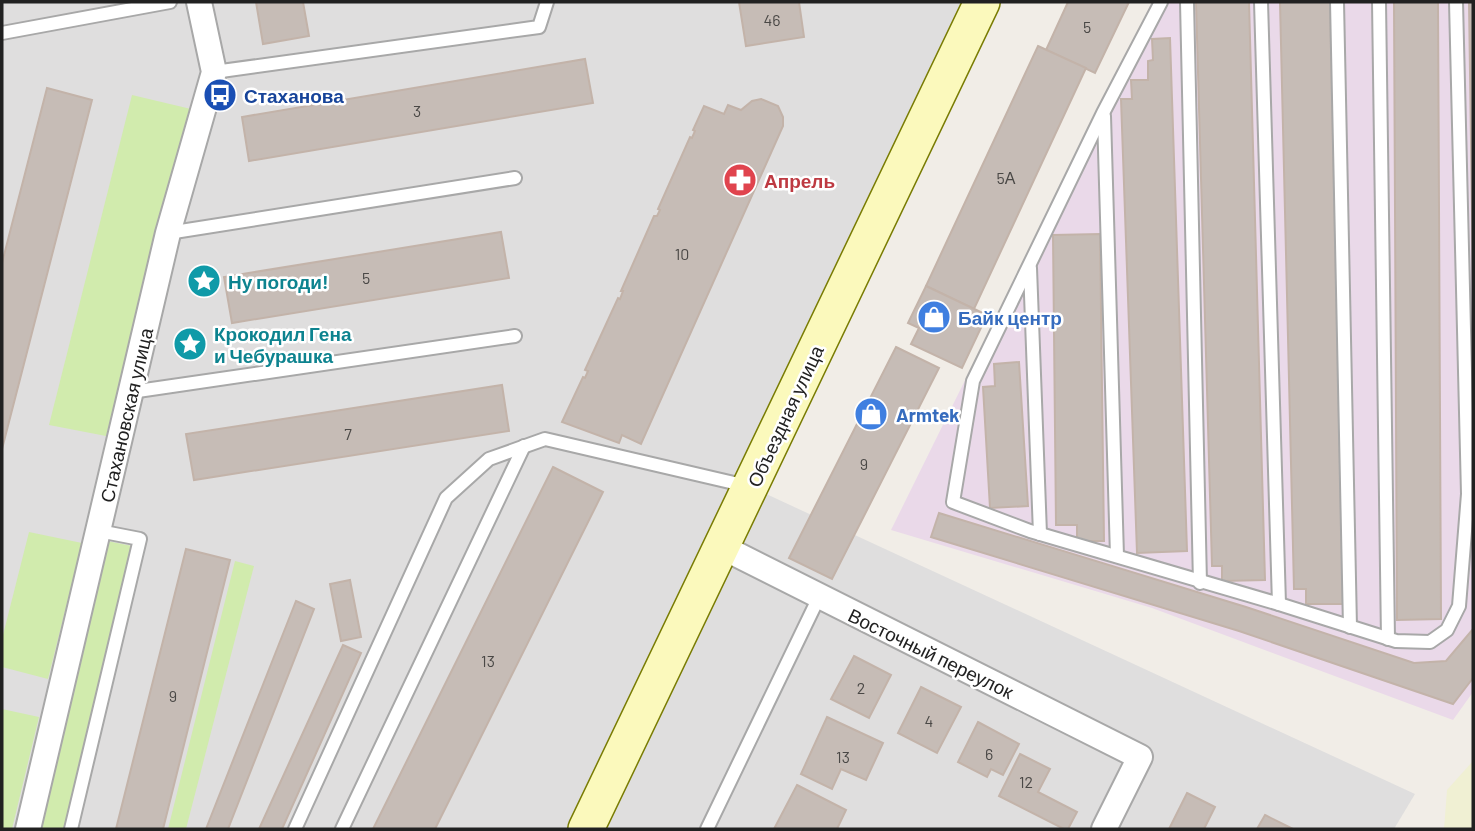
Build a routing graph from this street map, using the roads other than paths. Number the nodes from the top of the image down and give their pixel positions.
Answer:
1 (170, 2) edge
2 (199, 2) edge
3 (547, 2) edge
4 (982, 2) edge
5 (1161, 2) edge
6 (1186, 2) edge
7 (1261, 2) edge
8 (1337, 2) edge
9 (1379, 2) edge
10 (1456, 2) edge
11 (2, 33) edge
12 (214, 72) junction
13 (1104, 113) junction
14 (515, 178) dead end
15 (168, 233) junction
16 (1030, 266) junction
17 (515, 335) dead end
18 (131, 392) junction
19 (524, 446) junction
20 (751, 487) junction
21 (1471, 489) edge
22 (99, 531) junction
23 (1040, 534) junction
24 (722, 547) junction
25 (1117, 556) junction
26 (1200, 583) junction
27 (819, 597) junction
28 (1279, 604) junction
29 (1350, 627) junction
30 (1388, 639) junction
31 (29, 829) edge
32 (71, 829) edge
33 (295, 829) edge
34 (342, 829) edge
35 (586, 829) edge
36 (708, 829) edge
37 (1104, 829) edge

1 - 11 lane
2 - 12 street, Стахановская улица
3 - 12 lane
4 - 20 main road, Объездная улица
5 - 13 lane
6 - 26 lane
7 - 28 lane
8 - 29 lane
9 - 30 lane
10 - 21 lane
12 - 15 street, Стахановская улица
13 - 16 lane
13 - 25 lane
14 - 15 lane
15 - 18 street, Стахановская улица
16 - 23 lane
16 - 23 lane
17 - 18 lane
18 - 22 street, Стахановская улица
19 - 20 lane
19 - 33 lane
19 - 34 lane
20 - 24 main road, Объездная улица
21 - 30 lane
22 - 31 street, Стахановская улица
22 - 32 lane
23 - 25 lane
24 - 27 street, Восточный переулок
24 - 35 main road, Объездная улица
25 - 26 lane
26 - 28 lane
27 - 36 lane
27 - 37 street, Восточный переулок
28 - 29 lane
29 - 30 lane

